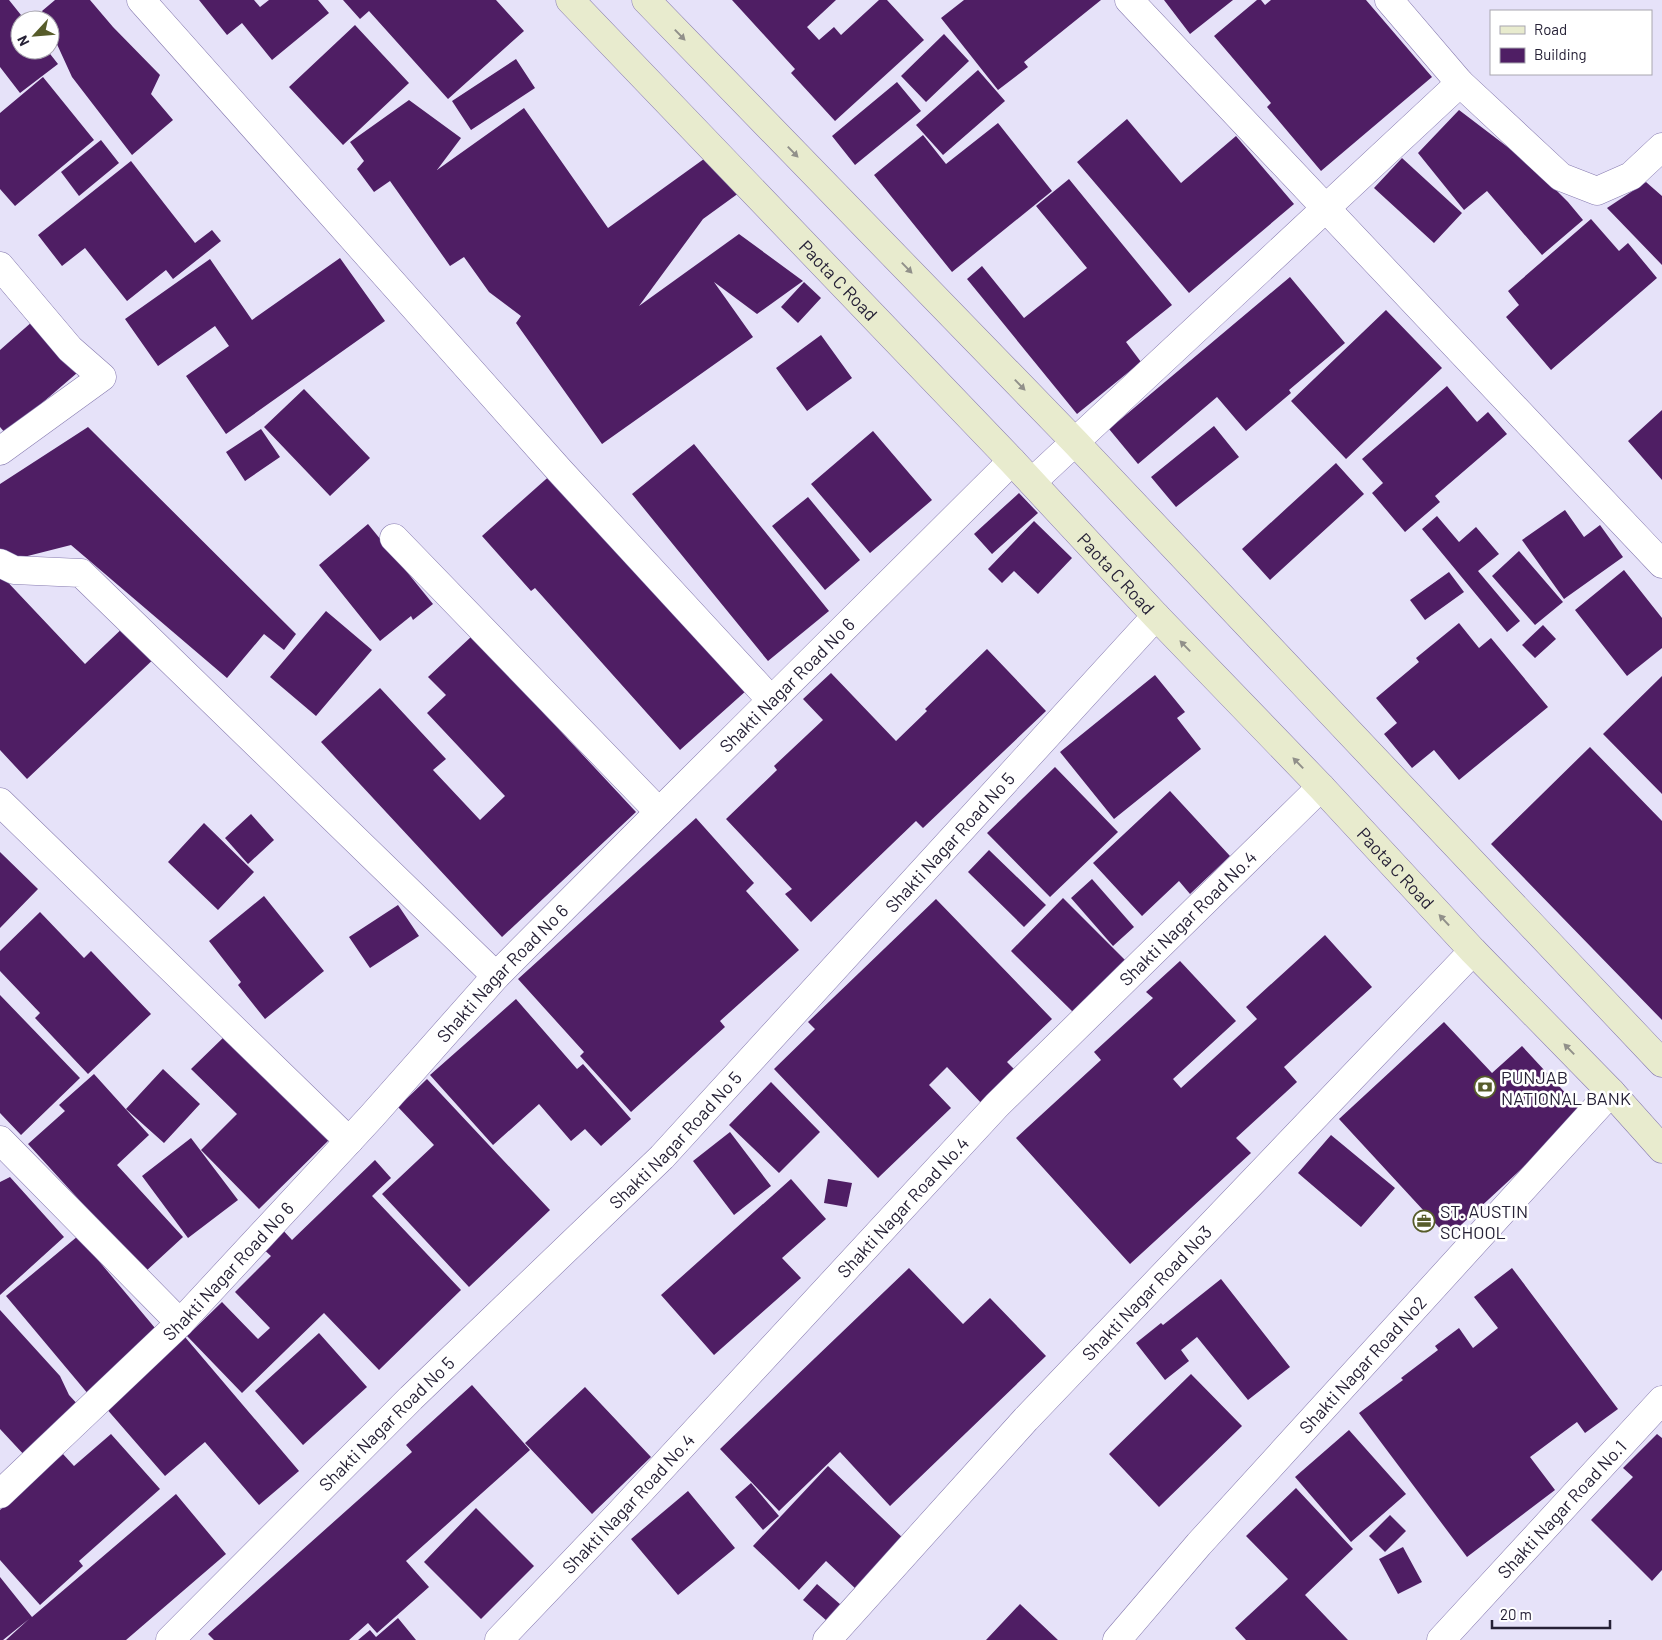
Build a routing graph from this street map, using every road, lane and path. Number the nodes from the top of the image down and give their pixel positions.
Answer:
1 (141, 0) edge
2 (570, 0) edge
3 (646, 0) edge
4 (1129, 0) edge
5 (1388, 0) edge
6 (1460, 84) junction
7 (1662, 147) edge
8 (1326, 209) junction
9 (0, 266) edge
10 (1076, 443) junction
11 (0, 451) edge
12 (1012, 461) junction
13 (1032, 482) junction
14 (394, 538) dead end
15 (0, 563) edge
16 (1662, 564) edge
17 (1156, 616) junction
18 (771, 700) junction
19 (1321, 787) junction
20 (0, 802) edge
21 (659, 812) junction
22 (1473, 951) junction
23 (496, 976) junction
24 (1662, 1063) edge
25 (1611, 1092) junction
26 (0, 1140) edge
27 (349, 1141) junction
28 (1662, 1149) edge
29 (180, 1323) junction
30 (1662, 1400) edge
31 (5, 1479) edge
32 (170, 1640) edge
33 (499, 1640) edge
34 (827, 1640) edge
35 (1118, 1640) edge
36 (1441, 1640) edge

1 - 18 street
2 - 12 street, Paota C Road
3 -> 10 street
4 - 8 street
5 - 6 street
6 - 7 street
6 - 8 street
8 - 10 street
8 - 16 street
9 - 11 street
10 - 13 street
10 - 24 street
12 - 13 street, Paota C Road
12 - 18 street, Shakti Nagar Road No 6
13 - 17 street, Paota C Road
14 - 21 street
15 - 23 street
19 -> 17 street, Paota C Road
17 - 32 street, Shakti Nagar Road No 5
18 - 21 street, Shakti Nagar Road No 6
22 -> 19 street, Paota C Road
19 - 33 street, Shakti Nagar Road No.4
20 - 27 street
21 - 23 street, Shakti Nagar Road No 6
25 -> 22 street, Paota C Road
22 - 34 street, Shakti Nagar Road No3
23 - 27 street, Shakti Nagar Road No 6
25 - 28 street, Paota C Road
25 - 35 street, Shakti Nagar Road No2
26 - 29 street
27 - 29 street, Shakti Nagar Road No 6
29 - 31 street, Shakti Nagar Road No 6
30 - 36 street, Shakti Nagar Road No.1

